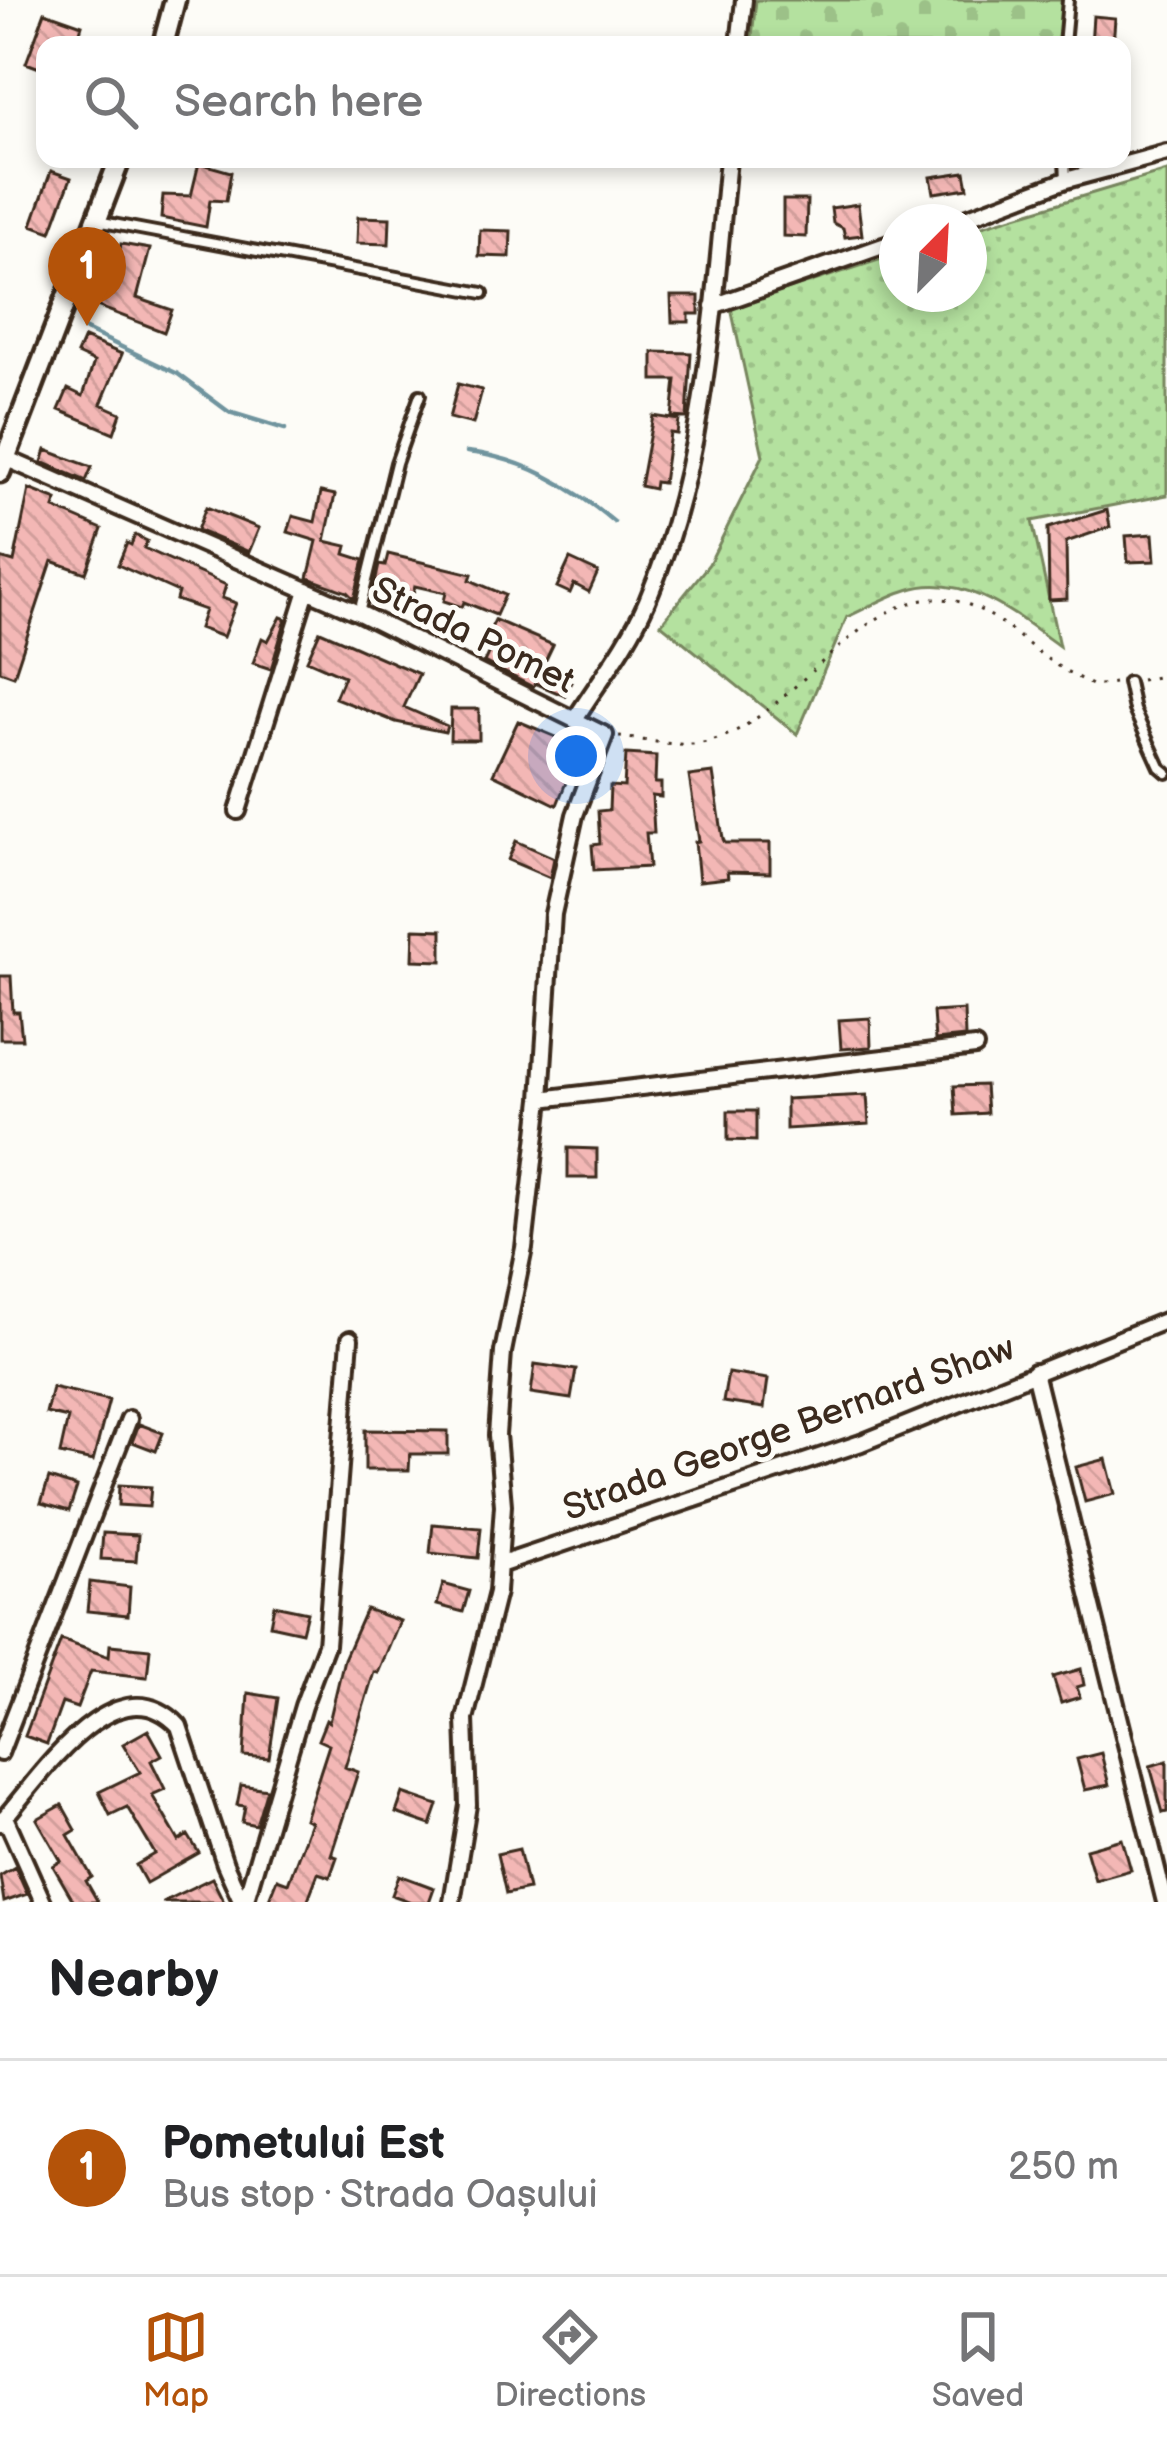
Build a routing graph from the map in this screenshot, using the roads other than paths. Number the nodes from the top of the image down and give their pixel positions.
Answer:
1 (176, 0) edge
2 (744, 0) edge
3 (1068, 0) edge
4 (166, 36) edge
5 (740, 36) edge
6 (1065, 36) edge
7 (1167, 153) edge
8 (1131, 163) edge
9 (116, 168) edge
10 (727, 168) edge
11 (1065, 168) edge
12 (1111, 168) edge
13 (1066, 180) junction
14 (987, 210) edge
15 (96, 220) junction
16 (879, 247) edge
17 (483, 293) dead end
18 (713, 306) junction
19 (420, 395) dead end
20 (2, 465) edge
21 (308, 590) junction
22 (359, 614) junction
23 (1128, 682) road end
24 (575, 719) junction
25 (1167, 773) edge
26 (238, 811) dead end
27 (976, 1047) dead end
28 (541, 1100) junction
29 (1167, 1320) edge
30 (350, 1339) dead end
31 (1034, 1372) junction
32 (129, 1419) dead end
33 (499, 1565) junction
34 (0, 1753) edge
35 (3, 1820) edge
36 (43, 1902) edge
37 (244, 1902) edge
38 (452, 1902) edge
39 (1165, 1902) edge

1 - 4 main road
2 - 5 street
3 - 6 lane
7 - 8 street
9 - 15 main road
10 - 18 street, Strada Pomet
11 - 13 lane
12 - 13 street
13 - 14 street
15 - 17 lane
15 - 20 main road
16 - 18 street
18 - 24 street, Strada Pomet
19 - 22 lane
20 - 21 street, Strada Pomet
21 - 22 street, Strada Pomet
21 - 26 street
22 - 24 street, Strada Pomet
23 - 25 lane
24 - 28 street
27 - 28 street
28 - 33 street
29 - 31 street, Strada George Bernard Shaw
30 - 37 street
31 - 33 street, Strada George Bernard Shaw
31 - 39 street
32 - 34 street
33 - 38 street
35 - 36 street
35 - 37 street

